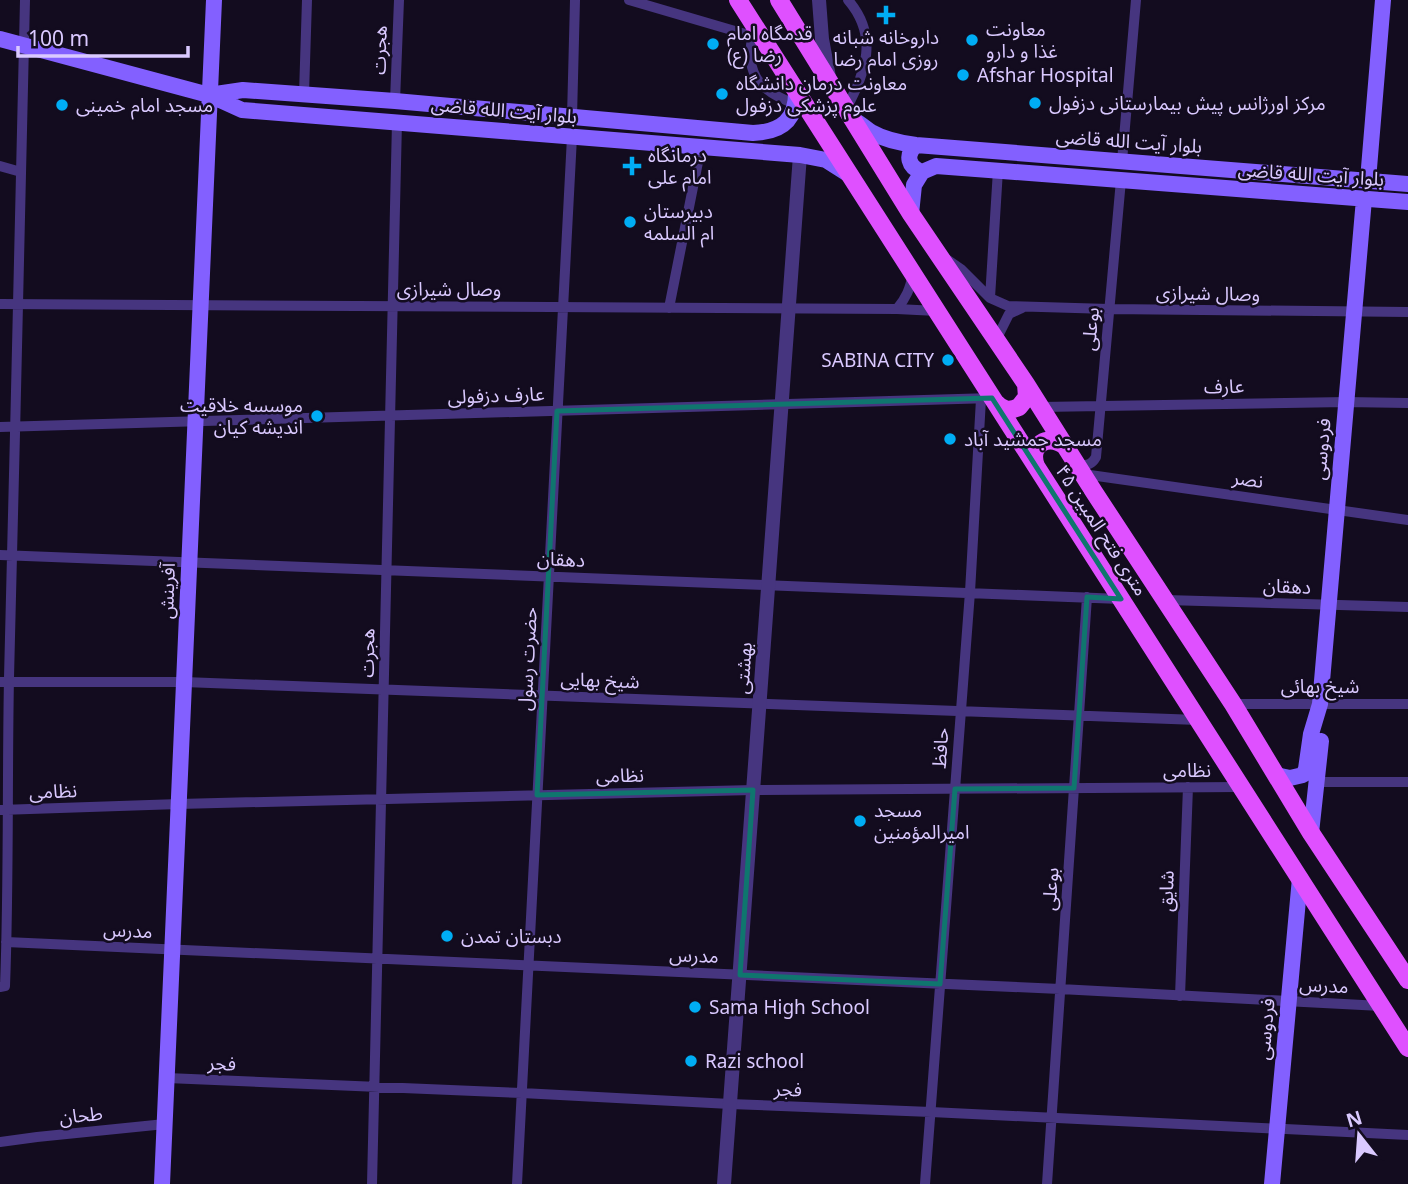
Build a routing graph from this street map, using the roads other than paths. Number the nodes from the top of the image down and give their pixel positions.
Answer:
1 (25, 0) edge
2 (214, 0) edge
3 (307, 0) edge
4 (399, 0) edge
5 (575, 0) edge
6 (629, 0) edge
7 (738, 0) edge
8 (779, 0) edge
9 (820, 0) edge
10 (848, 0) edge
11 (1136, 0) edge
12 (1383, 0) edge
13 (754, 32) junction
14 (0, 39) edge
15 (24, 45) junction
16 (829, 82) junction
17 (304, 94) junction
18 (209, 95) junction
19 (796, 97) junction
20 (395, 101) junction
21 (849, 114) junction
22 (572, 117) junction
23 (397, 122) junction
24 (572, 137) junction
25 (916, 145) junction
26 (701, 147) junction
27 (800, 155) junction
28 (1122, 161) junction
29 (0, 166) edge
30 (1181, 166) junction
31 (998, 170) junction
32 (22, 172) junction
33 (922, 172) junction
34 (850, 176) junction
35 (1121, 180) junction
36 (1368, 180) junction
37 (1408, 184) edge
38 (1180, 185) junction
39 (1364, 199) junction
40 (1408, 202) edge
41 (911, 214) junction
42 (938, 254) junction
43 (913, 274) junction
44 (990, 298) junction
45 (0, 304) edge
46 (19, 304) junction
47 (200, 305) junction
48 (393, 306) junction
49 (562, 307) junction
50 (1025, 307) junction
51 (670, 308) junction
52 (788, 309) junction
53 (897, 309) junction
54 (1109, 309) junction
55 (937, 312) junction
56 (1354, 312) junction
57 (1408, 312) edge
58 (996, 340) junction
59 (1026, 384) junction
60 (989, 400) junction
61 (1346, 402) junction
62 (1408, 403) edge
63 (781, 405) junction
64 (1101, 406) junction
65 (1041, 407) junction
66 (557, 411) junction
67 (390, 416) junction
68 (195, 422) junction
69 (0, 427) edge
70 (14, 427) junction
71 (1065, 446) junction
72 (1036, 466) junction
73 (1080, 469) junction
74 (1337, 509) junction
75 (1408, 520) edge
76 (6, 555) edge
77 (189, 562) junction
78 (386, 570) junction
79 (548, 576) junction
80 (768, 584) junction
81 (970, 592) junction
82 (1087, 597) junction
83 (1121, 599) junction
84 (1166, 600) junction
85 (1328, 605) junction
86 (1408, 607) edge
87 (4, 682) edge
88 (184, 682) junction
89 (383, 690) junction
90 (542, 696) junction
91 (759, 704) junction
92 (1233, 704) junction
93 (1320, 704) junction
94 (1408, 704) edge
95 (960, 710) junction
96 (1079, 714) junction
97 (1198, 720) junction
98 (1276, 775) junction
99 (1318, 782) junction
100 (1408, 782) edge
101 (1188, 787) junction
102 (1241, 787) junction
103 (1074, 788) junction
104 (955, 789) junction
105 (753, 790) junction
106 (537, 795) junction
107 (381, 799) junction
108 (178, 804) junction
109 (4, 810) edge
110 (1311, 833) junction
111 (4, 852) edge
112 (1300, 878) junction
113 (6, 942) junction
114 (172, 950) junction
115 (377, 959) junction
116 (528, 965) junction
117 (740, 975) junction
118 (1408, 981) edge
119 (940, 984) junction
120 (2, 986) edge
121 (1060, 989) junction
122 (1180, 996) junction
123 (1288, 1001) junction
124 (1381, 1006) junction
125 (1408, 1048) edge
126 (167, 1078) junction
127 (374, 1087) junction
128 (522, 1093) junction
129 (730, 1104) junction
130 (931, 1112) junction
131 (1052, 1118) junction
132 (165, 1124) junction
133 (1277, 1129) junction
134 (1408, 1135) edge
135 (0, 1142) edge
136 (162, 1184) edge
137 (372, 1184) edge
138 (517, 1184) edge
139 (724, 1184) edge
140 (925, 1184) edge
141 (1047, 1184) edge
142 (1272, 1184) edge

1 - 15 street
2 - 18 main road, آفرینش
3 - 17 street
4 - 20 street, هجرت
5 - 22 street
6 - 13 street
7 - 13 main road, ۴۵ متری فتح المبین
8 - 16 main road, ۴۵ متری فتح المبین
9 - 16 street
10 - 21 street
11 - 28 street
12 - 36 main road
13 - 19 main road, ۴۵ متری فتح المبین
13 - 19 street
14 - 15 main road, بلوار آیت الله قاضی
15 - 18 main road, بلوار آیت الله قاضی
15 - 32 street
16 - 21 main road, ۴۵ متری فتح المبین
17 - 18 main road, بلوار آیت الله قاضی
17 - 20 main road, بلوار آیت الله قاضی
18 - 23 main road, بلوار آیت الله قاضی
18 - 47 main road, آفرینش
19 - 22 main road, بلوار آیت الله قاضی
19 - 34 main road, ۴۵ متری فتح المبین
20 - 22 main road, بلوار آیت الله قاضی
21 - 25 main road, بلوار آیت‌ الله قاضی
21 - 41 main road, ۴۵ متری فتح المبین
22 - 24 main road
23 - 24 main road, بلوار آیت الله قاضی
23 - 48 street, هجرت
24 - 26 main road, بلوار آیت الله قاضی
24 - 49 street, حضرت رسول
25 - 28 main road, بلوار آیت‌ الله قاضی
25 - 33 main road
26 - 27 main road, بلوار آیت الله قاضی
26 - 51 street
27 - 34 main road, بلوار آیت الله قاضی
27 - 52 street, بهشتی
28 - 30 main road, بلوار آیت‌ الله قاضی
29 - 32 street
30 - 36 main road, بلوار آیت‌ الله قاضی
30 - 38 main road
31 - 33 main road, بلوار آیت ‌الله قاضی
31 - 35 main road, بلوار آیت ‌الله قاضی
31 - 44 street
32 - 46 street
33 - 41 main road
34 - 43 main road, ۴۵ متری فتح المبین
35 - 38 main road, بلوار آیت ‌الله قاضی
35 - 54 street, بوعلی
36 - 37 main road, بلوار آیت‌ الله قاضی
38 - 39 main road, بلوار آیت ‌الله قاضی
39 - 40 main road, بلوار آیت ‌الله قاضی
39 - 56 main road, فردوسی
41 - 42 main road, ۴۵ متری فتح المبین
42 - 44 street
42 - 58 main road, ۴۵ متری فتح المبین
43 - 53 street
43 - 55 main road, ۴۵ متری فتح المبین
44 - 50 street, وصال شیرازی
45 - 46 street, وصال شیرازی
46 - 47 street, وصال شیرازی
46 - 70 street
47 - 48 street, وصال شیرازی
47 - 68 main road, آفرینش
48 - 49 street, وصال شیرازی
48 - 67 street, هجرت
49 - 51 street, وصال شیرازی
49 - 66 street, حضرت رسول
50 - 54 street, وصال شیرازی
50 - 58 street
51 - 52 street, وصال شیرازی
52 - 53 street, وصال شیرازی
52 - 63 street, بهشتی
53 - 55 street, وصال شیرازی
54 - 56 street, وصال شیرازی
54 - 64 street, بوعلی
55 - 60 main road, ۴۵ متری فتح المبین
56 - 57 street, وصال شیرازی
56 - 61 main road, فردوسی
58 - 59 main road, ۴۵ متری فتح المبین
59 - 60 main road
59 - 65 main road, ۴۵ متری فتح المبین
60 - 63 street, عارف دزفولی
60 - 72 main road, ۴۵ متری فتح المبین
60 - 81 street, حافظ
61 - 62 street, عارف
61 - 64 street, عارف
61 - 74 main road, فردوسی
63 - 66 street, عارف دزفولی
63 - 80 street, بهشتی
64 - 65 street, عارف
64 - 73 street, بوعلی
65 - 71 main road, ۴۵ متری فتح المبین
66 - 67 street, عارف دزفولی
66 - 79 street, حضرت رسول
67 - 68 street, عارف دزفولی
67 - 78 street, هجرت
68 - 70 street, عارف دزفولی
68 - 77 main road, آفرینش
69 - 70 street, عارف دزفولی
70 - 76 street
71 - 72 main road
71 - 73 main road, ۴۵ متری فتح المبین
72 - 83 main road, ۴۵ متری فتح المبین
73 - 74 street, نصر
73 - 84 main road, ۴۵ متری فتح المبین
74 - 75 street, نصر
74 - 85 main road, فردوسی
76 - 77 street, دهقان
76 - 87 street
77 - 78 street, دهقان
77 - 88 main road, آفرینش
78 - 79 street, دهقان
78 - 89 street, هجرت
79 - 80 street, دهقان
79 - 90 street, حضرت رسول
80 - 81 street, دهقان
80 - 91 street, بهشتی
81 - 82 street, دهقان
81 - 95 street, حافظ
82 - 83 street, دهقان
82 - 96 street, بوعلی
83 - 97 main road, ۴۵ متری فتح المبین
84 - 85 street, دهقان
84 - 92 main road, ۴۵ متری فتح المبین
85 - 86 street, دهقان
85 - 93 main road, فردوسی
87 - 88 street, شیخ بهایی
87 - 109 street
88 - 89 street, شیخ بهایی
88 - 108 main road, آفرینش
89 - 90 street, شیخ بهایی
89 - 107 street, هجرت
90 - 91 street, شیخ بهایی
90 - 106 street, حضرت رسول
91 - 95 street, شیخ بهایی
91 - 105 street, بهشتی
92 - 93 street, شیخ بهائی
92 - 98 main road, ۴۵ متری فتح المبین
93 - 94 street, شیخ بهائی
93 - 98 main road
93 - 99 main road
95 - 96 street, شیخ بهایی
95 - 104 street, حافظ
96 - 97 street, شیخ بهایی
96 - 103 street, بوعلی
97 - 102 main road, ۴۵ متری فتح المبین
98 - 110 main road, ۴۵ متری فتح المبین
99 - 100 street
99 - 110 main road
101 - 102 street, نظامی
101 - 103 street, نظامی
101 - 122 street, شایق
102 - 112 main road, ۴۵ متری فتح المبین
103 - 104 street, نظامی
103 - 121 street, بوعلی
104 - 105 street, نظامی
104 - 119 street, حافظ
105 - 106 street, نظامی
105 - 117 street, بهشتی
106 - 107 street, نظامی
106 - 116 street, حضرت رسول
107 - 108 street, نظامی
107 - 115 street, هجرت
108 - 109 street, نظامی
108 - 114 main road, آفرینش
109 - 111 street
110 - 118 main road, ۴۵ متری فتح المبین
111 - 113 street
112 - 123 main road, فردوسی
112 - 124 main road, ۴۵ متری فتح المبین
113 - 114 street, مدرس
113 - 120 street
114 - 115 street, مدرس
114 - 126 main road, آفرینش
115 - 116 street, مدرس
115 - 127 street, هجرت
116 - 117 street, مدرس
116 - 128 street, حضرت رسول
117 - 119 street, مدرس
117 - 129 street, بهشتی
119 - 121 street, مدرس
119 - 130 street, حافظ
121 - 122 street, مدرس
121 - 131 street, بوعلی
122 - 123 street, مدرس
123 - 124 street, مدرس
123 - 133 main road, فردوسی
124 - 125 main road, ۴۵ متری فتح المبین
126 - 127 street, فجر
126 - 132 main road, آفرینش
127 - 128 street, فجر
127 - 137 street, هجرت
128 - 129 street, فجر
128 - 138 street, حضرت رسول
129 - 130 street, فجر
129 - 139 street, بهشتی
130 - 131 street, فجر
130 - 140 street, حافظ
131 - 133 street, فجر
131 - 141 street, بوعلی
132 - 135 street, طحان
132 - 136 main road, آفرینش
133 - 134 street, فجر
133 - 142 main road, فردوسی

